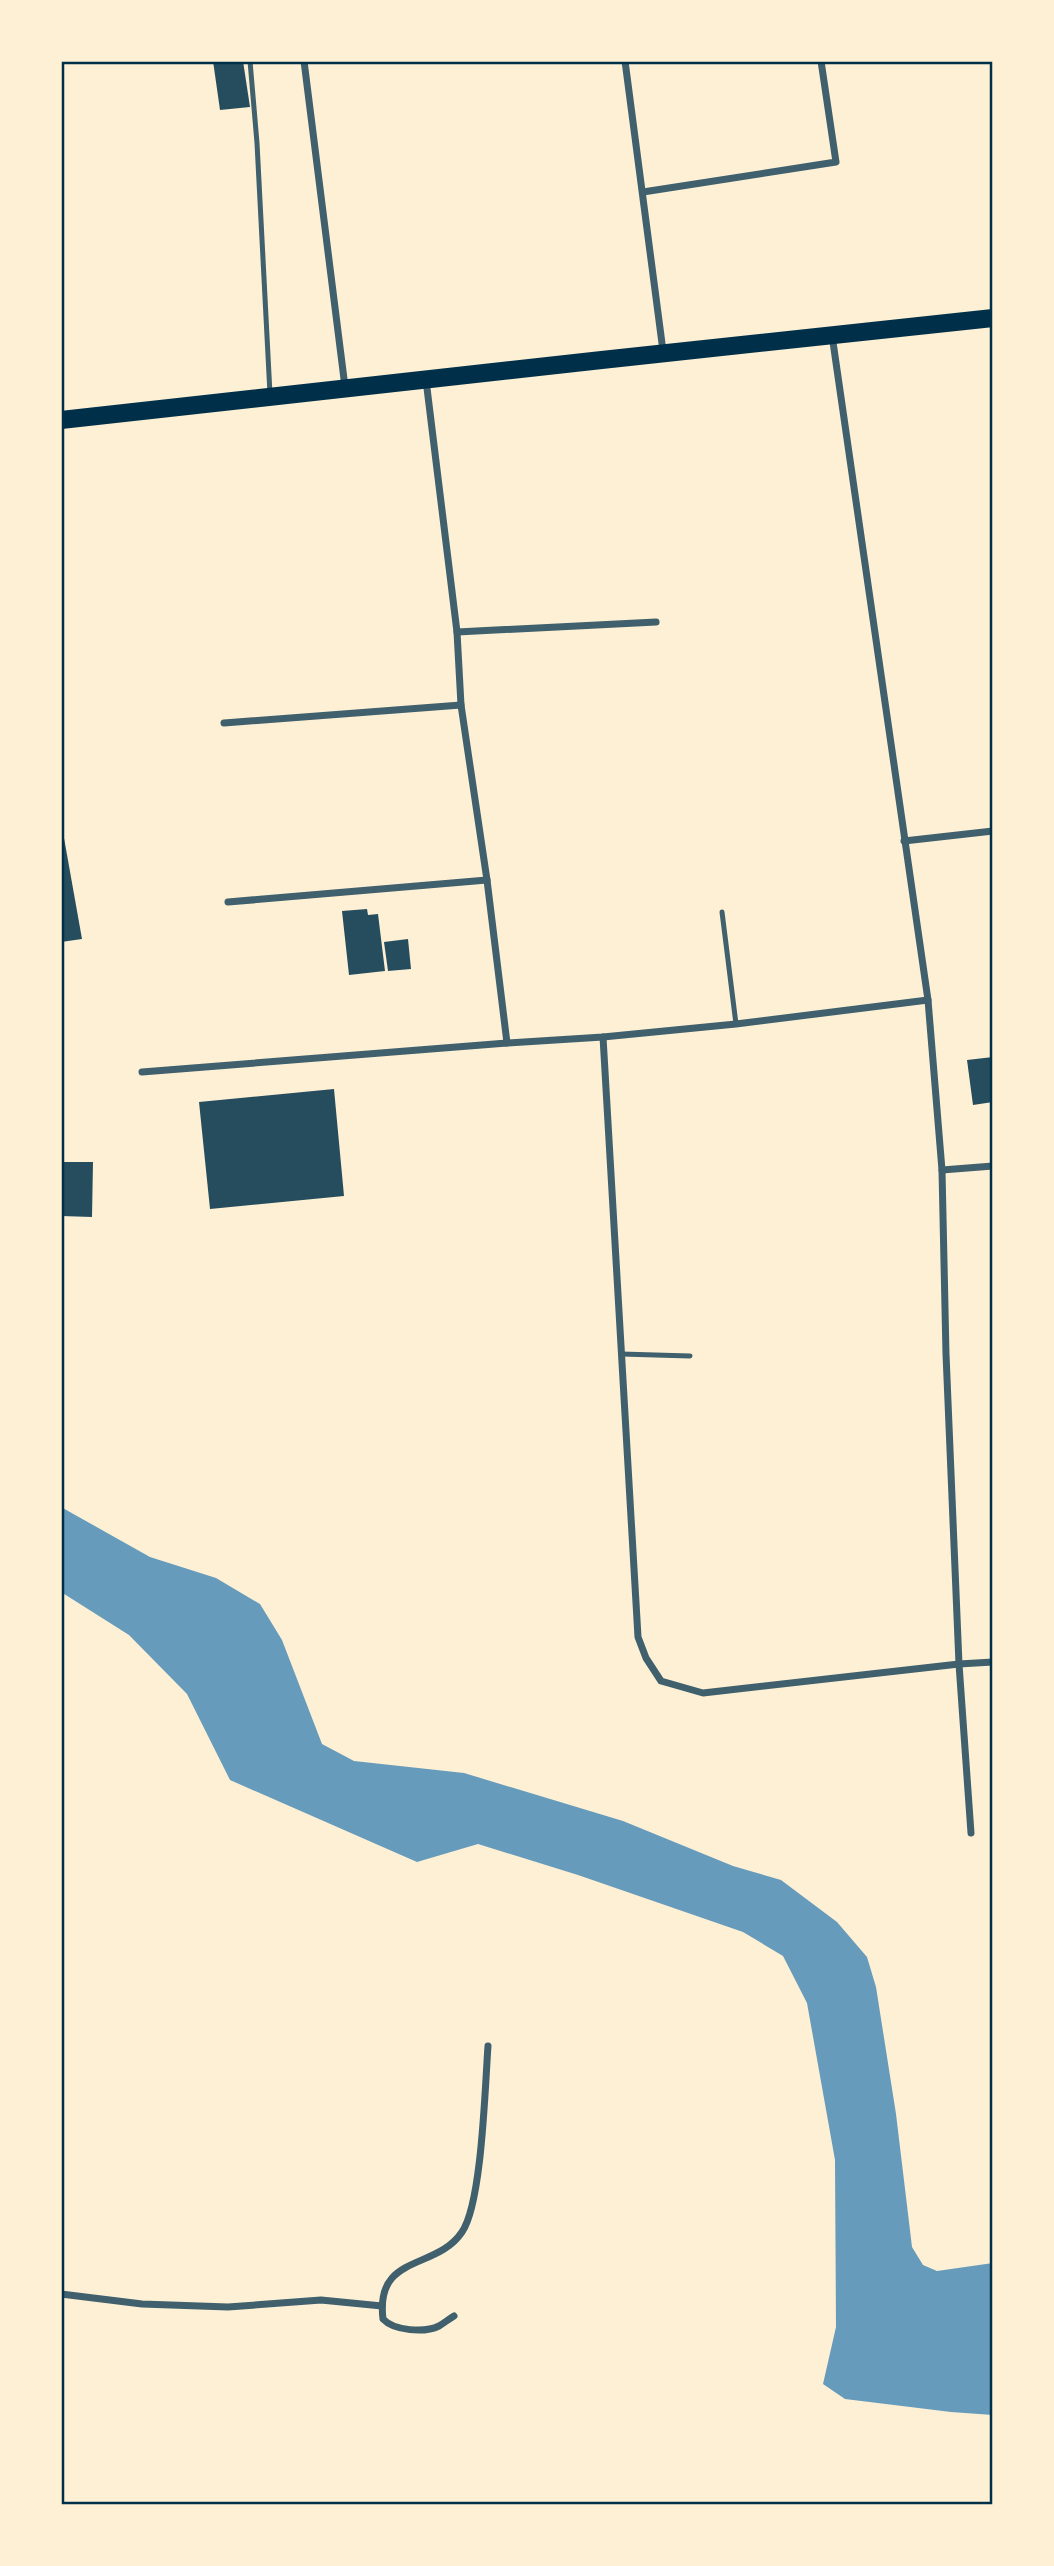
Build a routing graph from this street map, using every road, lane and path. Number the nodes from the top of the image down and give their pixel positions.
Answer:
1 (250, 61) edge
2 (304, 61) edge
3 (625, 61) edge
4 (821, 61) edge
5 (643, 192) junction
6 (993, 318) edge
7 (832, 335) junction
8 (663, 351) junction
9 (426, 379) junction
10 (345, 389) junction
11 (270, 397) junction
12 (61, 420) edge
13 (656, 622) dead end
14 (457, 632) junction
15 (461, 705) junction
16 (224, 723) dead end
17 (993, 831) edge
18 (904, 841) junction
19 (487, 880) junction
20 (228, 902) dead end
21 (722, 912) dead end
22 (928, 999) junction
23 (736, 1024) junction
24 (603, 1038) junction
25 (507, 1043) junction
26 (142, 1072) dead end
27 (993, 1166) edge
28 (942, 1170) junction
29 (621, 1354) junction
30 (690, 1356) dead end
31 (993, 1662) edge
32 (959, 1664) junction
33 (971, 1833) dead end
34 (488, 2046) dead end
35 (61, 2294) edge
36 (382, 2306) junction
37 (454, 2316) dead end

1 - 11 lane
2 - 10 street
3 - 5 street
4 - 5 street
5 - 8 street
6 - 7 main road
7 - 8 main road
7 - 18 street
8 - 9 main road
9 - 10 main road
9 - 14 street
10 - 11 main road
11 - 12 main road
13 - 14 street
14 - 15 street
15 - 16 street
15 - 19 street
17 - 18 street
18 - 22 street
19 - 20 street
19 - 25 street
21 - 23 lane
22 - 23 street
22 - 28 street
23 - 24 street
24 - 25 street
24 - 29 street
25 - 26 street
27 - 28 street
28 - 32 street
29 - 30 lane
29 - 32 street
31 - 32 street
32 - 33 street
34 - 36 street
35 - 36 street
36 - 37 street

